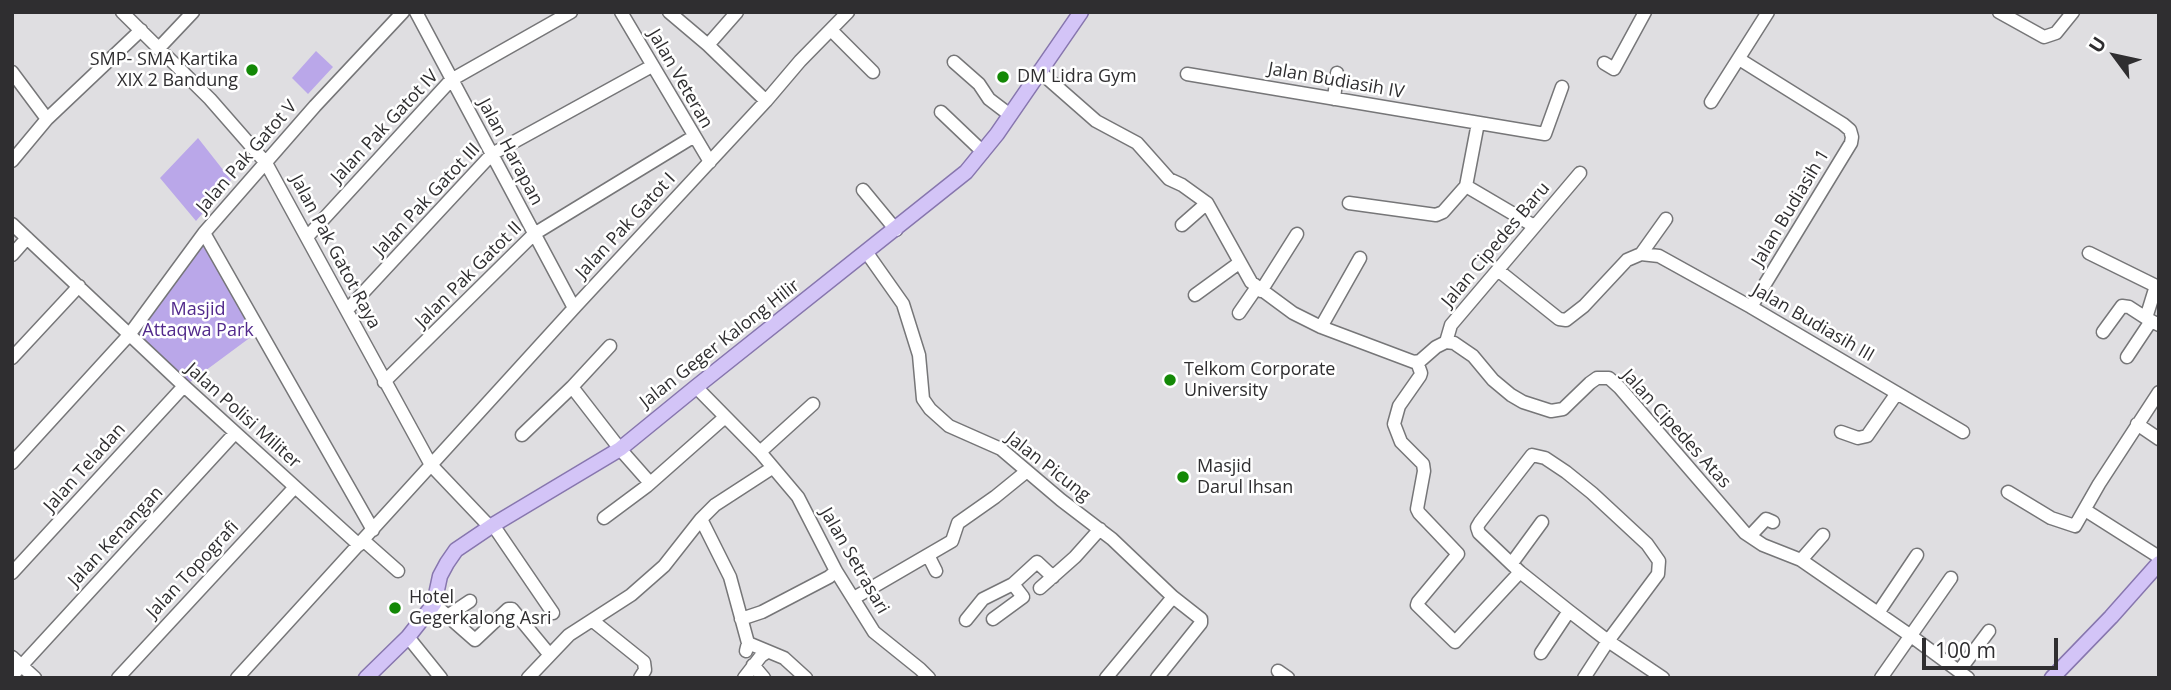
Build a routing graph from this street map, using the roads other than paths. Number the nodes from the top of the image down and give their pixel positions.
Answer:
1 (122, 12) edge
2 (193, 12) edge
3 (403, 12) edge
4 (416, 12) edge
5 (571, 12) edge
6 (621, 12) edge
7 (669, 12) edge
8 (737, 12) edge
9 (848, 12) edge
10 (1081, 12) edge
11 (1645, 12) edge
12 (1768, 12) edge
13 (1999, 12) edge
14 (2073, 12) edge
15 (141, 30) junction
16 (831, 30) junction
17 (708, 45) junction
18 (158, 49) junction
19 (1739, 59) junction
20 (954, 62) dead end
21 (1604, 63) dead end
22 (652, 66) junction
23 (1039, 71) junction
24 (12, 72) edge
25 (873, 72) dead end
26 (1337, 73) dead end
27 (1186, 74) dead end
28 (451, 80) junction
29 (1562, 87) dead end
30 (1334, 99) junction
31 (766, 101) junction
32 (1711, 102) dead end
33 (941, 112) dead end
34 (1010, 115) junction
35 (47, 119) junction
36 (1478, 122) junction
37 (693, 137) junction
38 (983, 152) junction
39 (492, 154) junction
40 (12, 161) edge
41 (710, 162) junction
42 (266, 163) junction
43 (1580, 173) dead end
44 (1466, 186) junction
45 (863, 190) dead end
46 (1207, 203) junction
47 (1349, 203) dead end
48 (1666, 219) dead end
49 (12, 224) edge
50 (1182, 225) dead end
51 (1534, 226) junction
52 (896, 230) junction
53 (204, 233) junction
54 (534, 234) junction
55 (1297, 234) dead end
56 (307, 236) junction
57 (27, 239) junction
58 (867, 253) junction
59 (2089, 253) dead end
60 (1641, 254) junction
61 (12, 255) edge
62 (1360, 258) dead end
63 (1239, 263) junction
64 (1499, 271) junction
65 (79, 286) junction
66 (1259, 289) junction
67 (1195, 295) dead end
68 (1751, 307) junction
69 (574, 308) junction
70 (347, 310) junction
71 (1239, 313) dead end
72 (2152, 321) edge
73 (1321, 327) junction
74 (2103, 332) dead end
75 (129, 335) junction
76 (1446, 342) junction
77 (610, 346) dead end
78 (12, 358) edge
79 (2127, 358) dead end
80 (1417, 362) junction
81 (384, 382) junction
82 (184, 386) junction
83 (572, 387) junction
84 (695, 387) junction
85 (1897, 393) junction
86 (2157, 398) edge
87 (813, 404) dead end
88 (724, 418) junction
89 (2137, 424) junction
90 (1841, 432) dead end
91 (1964, 432) dead end
92 (235, 433) junction
93 (522, 435) dead end
94 (2159, 439) edge
95 (620, 449) junction
96 (760, 452) junction
97 (12, 463) edge
98 (431, 465) junction
99 (772, 468) junction
100 (1027, 471) junction
101 (650, 483) junction
102 (295, 487) junction
103 (2008, 492) dead end
104 (2085, 510) junction
105 (604, 518) dead end
106 (701, 519) junction
107 (1542, 522) dead end
108 (1773, 522) dead end
109 (491, 526) junction
110 (1100, 529) junction
111 (373, 530) junction
112 (1823, 535) dead end
113 (1750, 536) junction
114 (361, 543) junction
115 (928, 555) junction
116 (1917, 555) dead end
117 (2159, 557) edge
118 (1801, 560) junction
119 (2159, 563) edge
120 (1516, 567) junction
121 (398, 571) dead end
122 (836, 571) junction
123 (936, 571) dead end
124 (12, 573) edge
125 (1053, 577) junction
126 (1951, 578) dead end
127 (1013, 584) junction
128 (1040, 588) dead end
129 (1172, 597) junction
130 (854, 598) junction
131 (470, 601) dead end
132 (434, 604) junction
133 (1569, 611) junction
134 (1878, 612) junction
135 (553, 613) dead end
136 (449, 615) junction
137 (741, 619) junction
138 (993, 619) dead end
139 (967, 620) dead end
140 (593, 621) junction
141 (1989, 631) dead end
142 (1911, 636) junction
143 (408, 637) junction
144 (1608, 641) junction
145 (767, 652) junction
146 (1541, 653) dead end
147 (549, 654) junction
148 (17, 661) edge
149 (753, 665) junction
150 (1963, 674) edge
151 (12, 676) edge
152 (35, 678) edge
153 (118, 678) edge
154 (237, 678) edge
155 (366, 678) edge
156 (441, 678) edge
157 (528, 678) edge
158 (640, 678) edge
159 (744, 678) edge
160 (764, 678) edge
161 (807, 678) edge
162 (929, 678) edge
163 (1106, 678) edge
164 (1157, 678) edge
165 (1584, 678) edge
166 (1663, 678) edge
167 (1881, 678) edge
168 (2052, 678) edge

1 - 15 street, Jalan Pak Gatot Raya
2 - 18 street
3 - 42 street, Jalan Pak Gatot V
4 - 28 street, Jalan Harapan
5 - 28 street, Jalan Pak Gatot IV
6 - 22 street, Jalan Veteran
7 - 17 street
8 - 17 street
9 - 16 street, Jalan Pak Gatot I
10 - 23 main road, Jalan Geger Kalong Hilir
11 - 21 street
12 - 19 street
13 - 14 street
15 - 18 street, Jalan Pak Gatot Raya
15 - 35 street
16 - 25 street
16 - 31 street, Jalan Pak Gatot I
17 - 31 street
18 - 42 street, Jalan Pak Gatot Raya
19 - 32 street
19 - 68 street, Jalan Budiasih 1
20 - 34 street
22 - 37 street, Jalan Veteran
22 - 39 street, Jalan Pak Gatot III
23 - 34 main road, Jalan Geger Kalong Hilir
23 - 46 street
24 - 35 street
26 - 30 street
27 - 30 street, Jalan Budiasih IV
28 - 39 street, Jalan Harapan
28 - 56 street, Jalan Pak Gatot IV
29 - 36 street, Jalan Budiasih IV
30 - 36 street, Jalan Budiasih IV
31 - 41 street, Jalan Pak Gatot I
33 - 38 street
34 - 38 main road, Jalan Geger Kalong Hilir
35 - 40 street
36 - 44 street
37 - 41 street, Jalan Veteran
37 - 54 street, Jalan Pak Gatot II
38 - 52 main road, Jalan Geger Kalong Hilir
39 - 54 street, Jalan Harapan
39 - 70 street, Jalan Pak Gatot III
41 - 69 street, Jalan Pak Gatot I
42 - 53 street, Jalan Pak Gatot V
42 - 56 street, Jalan Pak Gatot Raya
43 - 51 street, Jalan Cipedes Baru
44 - 47 street
44 - 51 street
45 - 52 street
46 - 50 street
46 - 63 street
48 - 60 street
49 - 57 street, Jalan Polisi Militer
51 - 64 street, Jalan Cipedes Baru
52 - 58 main road, Jalan Geger Kalong Hilir
53 - 75 street, Jalan Pak Gatot V
53 - 111 street
54 - 69 street, Jalan Harapan
54 - 81 street, Jalan Pak Gatot II
55 - 66 street
56 - 70 street, Jalan Pak Gatot Raya
57 - 61 street
57 - 65 street, Jalan Polisi Militer
58 - 84 main road, Jalan Geger Kalong Hilir
58 - 100 street, Jalan Picung
59 - 72 street
60 - 64 street
60 - 68 street, Jalan Budiasih III
62 - 73 street
63 - 66 street
63 - 67 street
64 - 76 street, Jalan Cipedes Baru
65 - 75 street, Jalan Polisi Militer
65 - 78 street
66 - 71 street
66 - 73 street
68 - 85 street, Jalan Budiasih III
69 - 98 street, Jalan Pak Gatot I
70 - 81 street, Jalan Pak Gatot Raya
72 - 74 street
72 - 79 street
73 - 80 street
75 - 82 street, Jalan Polisi Militer
75 - 97 street, Jalan Pak Gatot V
76 - 80 street
76 - 113 street, Jalan Cipedes Atas
77 - 83 street
80 - 120 street
81 - 98 street, Jalan Pak Gatot Raya
82 - 92 street, Jalan Polisi Militer
82 - 124 street, Jalan Teladan
83 - 93 street
83 - 95 street
84 - 88 street, Jalan Setrasari
84 - 95 main road, Jalan Geger Kalong Hilir
85 - 90 street
85 - 91 street, Jalan Budiasih III
86 - 89 street
87 - 96 street
88 - 96 street, Jalan Setrasari
88 - 101 street
89 - 94 street
89 - 104 street
92 - 102 street, Jalan Polisi Militer
92 - 148 street, Jalan Kenangan
95 - 101 street
95 - 109 main road, Jalan Geger Kalong Hilir
96 - 99 street, Jalan Setrasari
98 - 109 street, Jalan Pak Gatot Raya
98 - 111 street, Jalan Pak Gatot I
99 - 106 street
99 - 122 street, Jalan Setrasari
100 - 110 street, Jalan Picung
100 - 115 street
101 - 105 street
102 - 114 street, Jalan Polisi Militer
102 - 153 street, Jalan Topografi
103 - 104 street
104 - 117 street
106 - 137 street
106 - 140 street
107 - 120 street
108 - 113 street
109 - 132 main road, Jalan Geger Kalong Hilir
109 - 135 street, Jalan Pak Gatot Raya
110 - 125 street
110 - 129 street, Jalan Picung
111 - 114 street, Jalan Pak Gatot I
112 - 118 street
113 - 118 street, Jalan Cipedes Atas
114 - 121 street, Jalan Polisi Militer
114 - 154 street, Jalan Pak Gatot I
115 - 123 street
115 - 130 street
116 - 134 street
118 - 134 street, Jalan Cipedes Atas
119 - 168 main road
120 - 133 street
120 - 144 street
122 - 130 street, Jalan Setrasari
122 - 137 street
125 - 127 street
125 - 128 street
126 - 142 street
127 - 138 street
127 - 139 street
129 - 163 street
129 - 164 street, Jalan Picung
130 - 162 street, Jalan Setrasari
131 - 136 street
132 - 136 street
132 - 143 main road, Jalan Geger Kalong Hilir
133 - 144 street
133 - 146 street
134 - 142 street, Jalan Cipedes Atas
136 - 147 street
137 - 145 street
140 - 147 street
140 - 158 street
141 - 150 street
142 - 150 street, Jalan Cipedes Atas
142 - 167 street
143 - 155 main road, Jalan Geger Kalong Hilir
143 - 156 street
144 - 165 street
144 - 166 street
145 - 149 street
145 - 161 street
147 - 157 street
148 - 151 street, Jalan Kenangan
148 - 152 street
149 - 159 street
149 - 160 street

